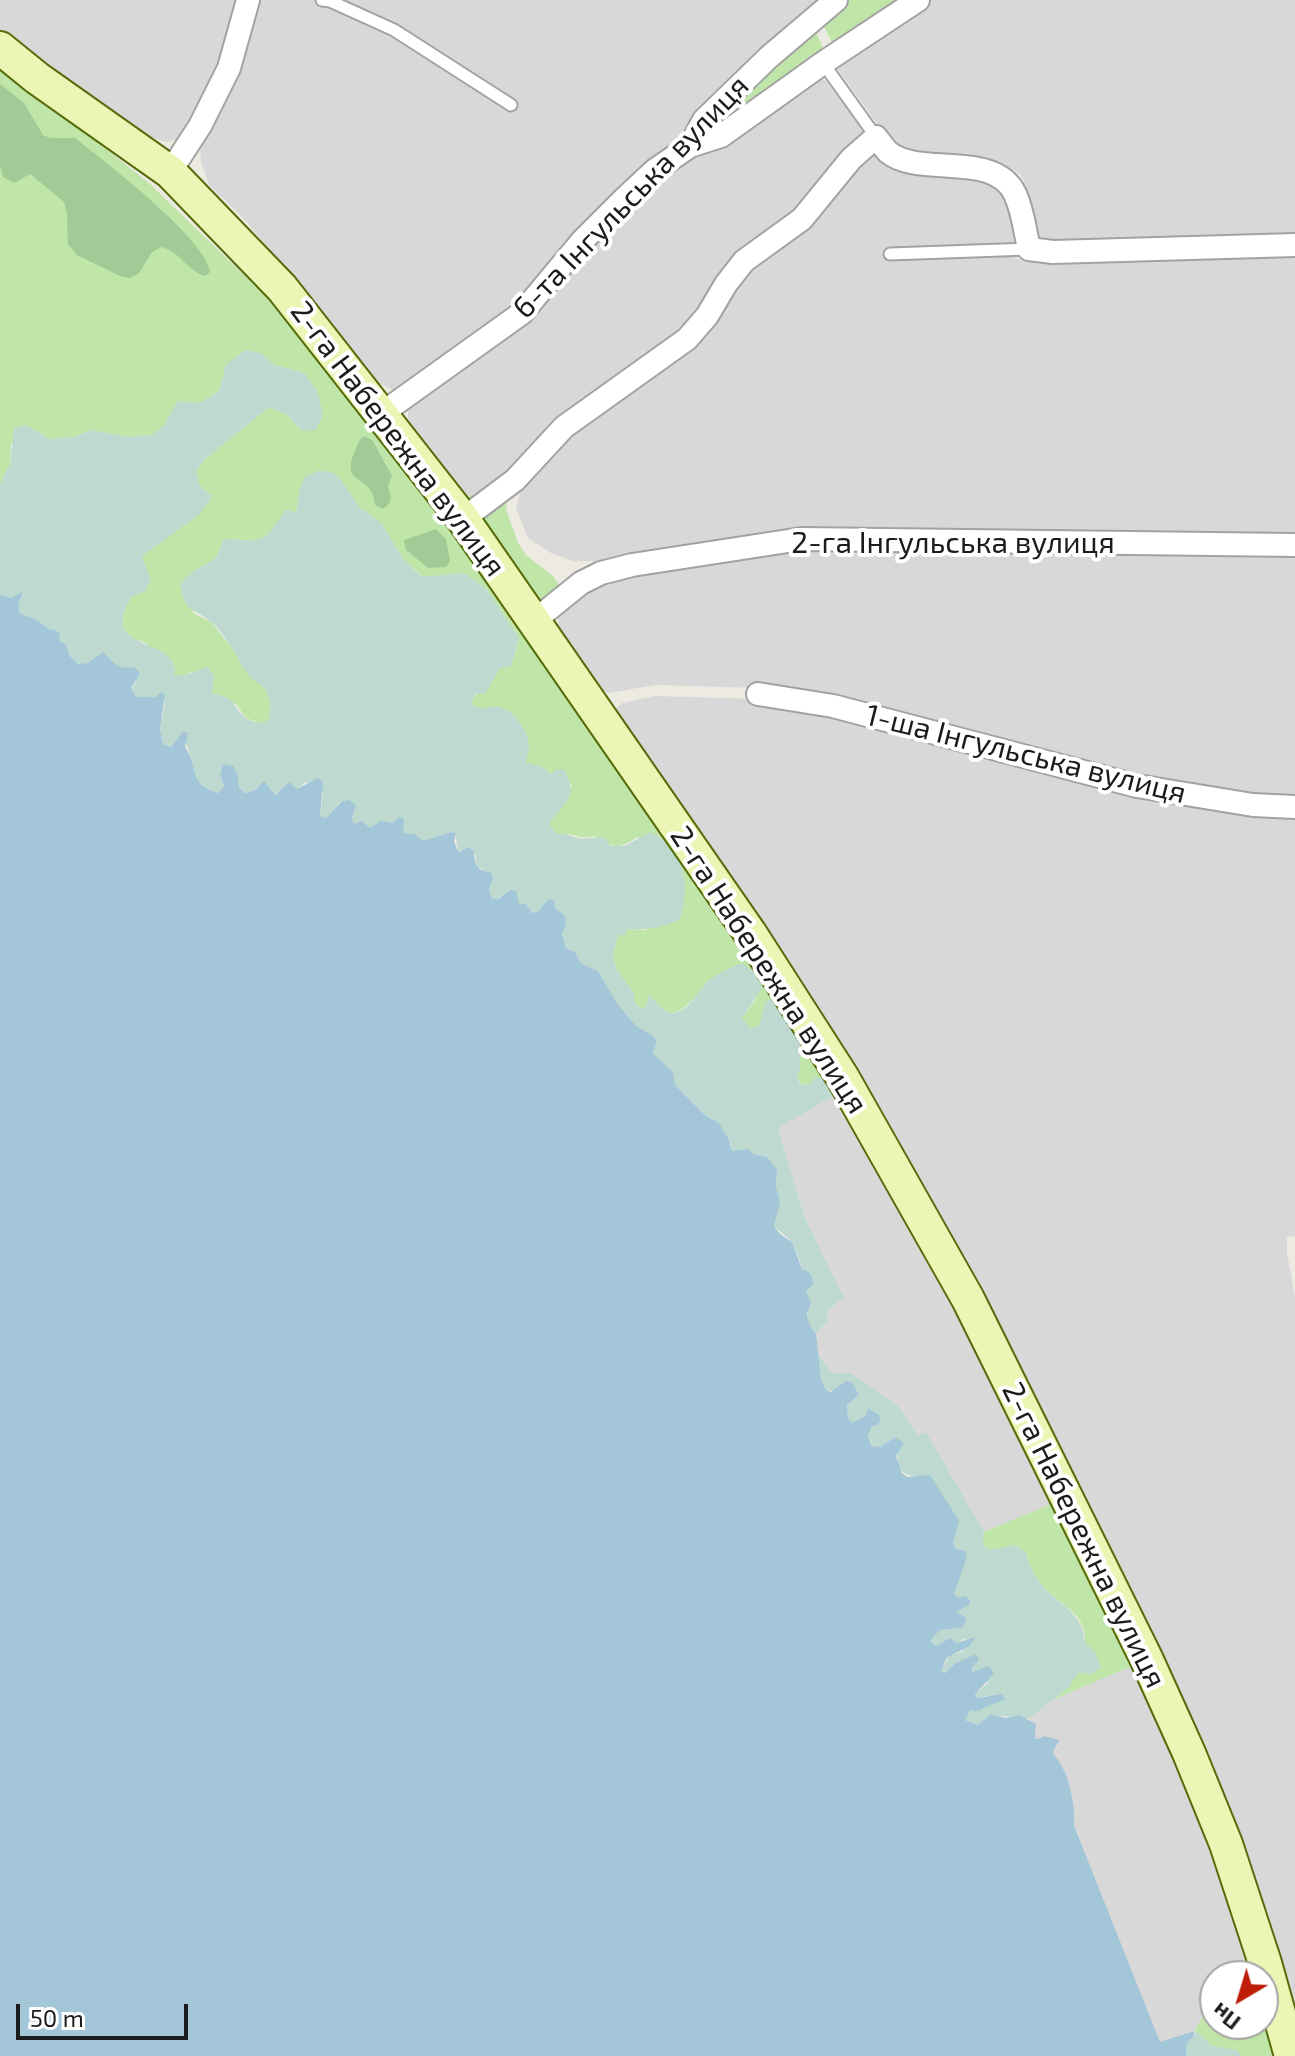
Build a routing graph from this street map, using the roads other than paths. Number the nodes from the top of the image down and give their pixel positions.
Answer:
1 (248, 0) edge
2 (322, 0) edge
3 (836, 0) edge
4 (918, 0) edge
5 (0, 48) edge
6 (823, 63) junction
7 (511, 105) dead end
8 (876, 137) junction
9 (690, 146) junction
10 (170, 172) junction
11 (1295, 245) edge
12 (1029, 249) junction
13 (890, 254) dead end
14 (381, 414) junction
15 (463, 519) junction
16 (1295, 545) edge
17 (534, 621) junction
18 (758, 694) dead end
19 (1295, 807) edge
20 (1291, 2056) edge

1 - 10 street
2 - 7 lane
3 - 9 street, 6-та Інгульська вулиця
4 - 6 street
5 - 10 main road, 2-га Набережна вулиця
6 - 8 lane
6 - 9 street
8 - 12 street
8 - 15 street
9 - 14 street, 6-та Інгульська вулиця
10 - 14 main road, 2-га Набережна вулиця
11 - 12 street
12 - 13 lane
14 - 15 main road, 2-га Набережна вулиця
15 - 17 main road, 2-га Набережна вулиця
16 - 17 street, 2-га Інгульська вулиця
17 - 20 main road, 2-га Набережна вулиця
18 - 19 street, 1-ша Інгульська вулиця

